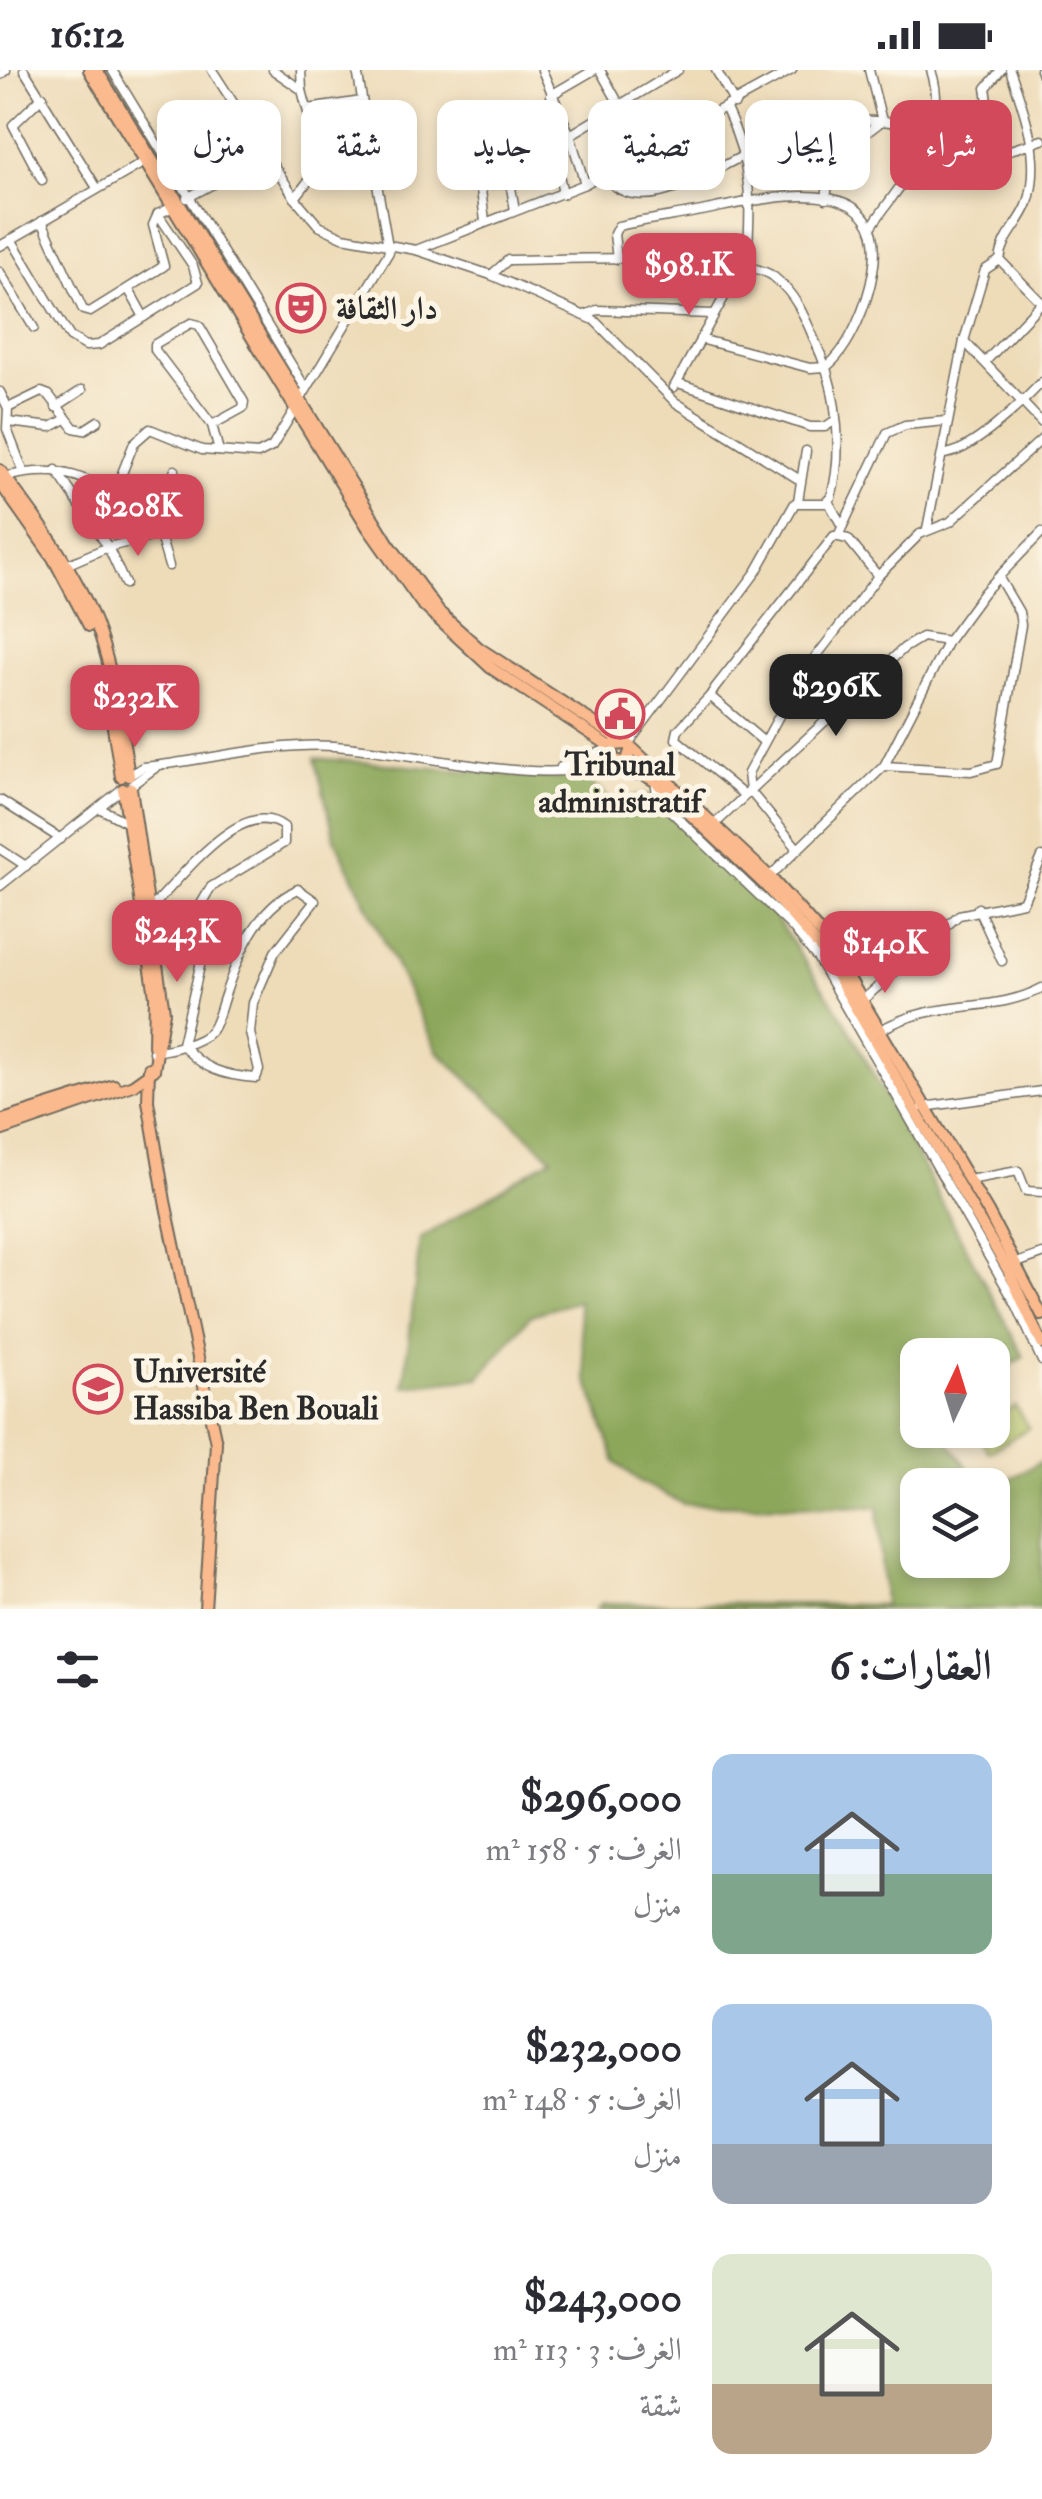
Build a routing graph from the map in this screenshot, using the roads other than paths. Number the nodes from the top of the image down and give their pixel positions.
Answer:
1 (24, 70) edge
2 (89, 70) edge
3 (97, 70) edge
4 (112, 70) edge
5 (212, 70) edge
6 (273, 70) edge
7 (301, 70) edge
8 (357, 70) edge
9 (542, 70) edge
10 (597, 70) edge
11 (678, 70) edge
12 (716, 70) edge
13 (792, 70) edge
14 (869, 70) edge
15 (931, 70) edge
16 (981, 70) edge
17 (1002, 70) edge
18 (1010, 70) edge
19 (663, 74) edge
20 (986, 88) junction
21 (302, 90) junction
22 (550, 95) junction
23 (43, 96) junction
24 (231, 100) edge
25 (305, 100) edge
26 (362, 100) edge
27 (553, 100) edge
28 (616, 100) edge
29 (625, 100) edge
30 (938, 100) edge
31 (988, 100) edge
32 (731, 107) junction
33 (725, 110) edge
34 (883, 118) junction
35 (870, 120) edge
36 (890, 120) edge
37 (588, 124) edge
38 (568, 131) edge
39 (570, 135) junction
40 (1038, 141) edge
41 (1012, 150) edge
42 (742, 156) junction
43 (148, 160) junction
44 (725, 165) edge
45 (281, 177) edge
46 (42, 180) dead end
47 (588, 183) edge
48 (585, 184) junction
49 (97, 188) junction
50 (203, 190) edge
51 (301, 190) edge
52 (376, 190) edge
53 (562, 190) edge
54 (636, 190) edge
55 (670, 190) edge
56 (895, 190) edge
57 (563, 194) junction
58 (295, 198) junction
59 (826, 199) junction
60 (753, 201) junction
61 (179, 203) junction
62 (515, 210) junction
63 (158, 214) junction
64 (42, 221) junction
65 (485, 221) junction
66 (872, 226) junction
67 (11, 239) junction
68 (0, 246) edge
69 (390, 247) junction
70 (416, 250) junction
71 (617, 260) junction
72 (1000, 260) junction
73 (744, 268) junction
74 (0, 272) edge
75 (491, 275) junction
76 (129, 290) junction
77 (1042, 302) edge
78 (713, 314) junction
79 (585, 316) junction
80 (144, 317) junction
81 (34, 328) dead end
82 (700, 338) junction
83 (964, 340) junction
84 (986, 362) junction
85 (826, 367) junction
86 (1042, 382) edge
87 (678, 384) junction
88 (306, 387) junction
89 (82, 390) dead end
90 (0, 392) edge
91 (667, 393) junction
92 (297, 403) junction
93 (1023, 403) junction
94 (56, 407) junction
95 (8, 408) junction
96 (64, 420) junction
97 (98, 421) dead end
98 (834, 421) junction
99 (946, 421) junction
100 (1042, 423) edge
101 (212, 425) junction
102 (5, 427) edge
103 (1042, 438) edge
104 (219, 451) junction
105 (806, 451) dead end
106 (943, 454) junction
107 (56, 470) junction
108 (175, 470) dead end
109 (24, 472) junction
110 (1, 477) edge
111 (800, 480) junction
112 (115, 491) junction
113 (798, 500) junction
114 (828, 501) junction
115 (152, 509) junction
116 (927, 529) junction
117 (841, 530) junction
118 (1042, 532) edge
119 (160, 535) junction
120 (108, 546) junction
121 (66, 564) junction
122 (170, 566) dead end
123 (878, 576) junction
124 (998, 578) junction
125 (126, 584) dead end
126 (423, 599) junction
127 (948, 640) junction
128 (107, 673) junction
129 (710, 696) junction
130 (764, 742) junction
131 (628, 745) junction
132 (611, 748) junction
133 (621, 764) junction
134 (884, 766) junction
135 (556, 768) junction
136 (594, 769) junction
137 (650, 778) junction
138 (127, 783) junction
139 (747, 793) junction
140 (0, 800) edge
141 (101, 809) junction
142 (126, 822) junction
143 (714, 824) junction
144 (61, 839) junction
145 (798, 849) junction
146 (0, 850) edge
147 (1042, 856) edge
148 (135, 863) junction
149 (26, 866) junction
150 (1039, 874) edge
151 (766, 880) junction
152 (0, 885) edge
153 (978, 908) junction
154 (144, 914) junction
155 (1002, 961) dead end
156 (1042, 988) edge
157 (864, 998) junction
158 (877, 1032) junction
159 (182, 1044) junction
160 (156, 1052) junction
161 (149, 1072) junction
162 (1042, 1091) edge
163 (917, 1110) junction
164 (0, 1121) edge
165 (0, 1131) edge
166 (969, 1180) junction
167 (1042, 1192) edge
168 (1042, 1254) edge
169 (1012, 1265) junction
170 (1042, 1316) edge
171 (1042, 1344) edge
172 (1042, 1361) edge
173 (204, 1609) edge

1 - 23 street
2 - 43 main road
3 - 43 main road
4 - 61 street
5 - 24 street
6 - 21 street
7 - 21 street
8 - 26 street
9 - 22 street
10 - 22 street
10 - 28 street
11 - 19 street
12 - 32 street
13 - 32 street
14 - 34 street
15 - 30 street
16 - 20 street
17 - 20 street
18 - 40 street
19 - 29 street
20 - 31 street
21 - 25 street
22 - 27 street
23 - 46 street
23 - 49 street
32 - 33 street
32 - 42 street
34 - 35 street
34 - 36 street
34 - 59 street
37 - 39 street
38 - 39 street
39 - 48 street
40 - 41 street
40 - 72 street
42 - 44 street
42 - 60 street
43 - 49 street
43 - 61 main road
45 - 58 street
47 - 48 street
48 - 57 street
49 - 64 street
50 - 61 street
51 - 58 street
52 - 69 street
53 - 57 street
54 - 55 street
56 - 66 street
57 - 62 street
58 - 69 street
59 - 60 street
59 - 66 street
60 - 71 street
60 - 73 street
61 - 63 street
61 - 88 street
61 - 92 main road
62 - 65 street
62 - 65 street
63 - 76 street
63 - 80 street
64 - 67 street
64 - 76 street
65 - 70 street
66 - 85 street
67 - 68 street
67 - 80 street
69 - 70 street
69 - 88 street
70 - 75 street
71 - 73 street
71 - 75 street
72 - 77 street
72 - 83 street
73 - 78 street
73 - 85 street
74 - 81 street
75 - 79 street
76 - 80 street
77 - 84 street
78 - 79 street
78 - 82 street
79 - 91 street
82 - 85 street
82 - 87 street
83 - 84 street
83 - 99 street
84 - 93 street
85 - 98 street
86 - 93 street
87 - 91 street
87 - 98 street
88 - 92 street
89 - 94 street
90 - 95 street
91 - 111 street
92 - 104 street
92 - 126 main road
93 - 100 street
93 - 106 street
94 - 95 street
94 - 96 street
95 - 102 street
96 - 97 street
96 - 102 street
98 - 114 street
99 - 106 street
99 - 117 street
101 - 101 street
101 - 104 street
102 - 109 street
103 - 116 street
104 - 112 street
105 - 111 street
106 - 116 street
107 - 109 street
107 - 112 street
107 - 120 street
108 - 115 street
109 - 110 street
110 - 121 main road
110 - 128 main road
111 - 113 street
112 - 115 street
113 - 114 street
113 - 131 street
114 - 117 street
115 - 119 street
116 - 123 street
117 - 123 street
117 - 129 street
118 - 124 street
119 - 120 street
119 - 122 street
120 - 121 street
120 - 125 street
121 - 128 main road
123 - 130 street
124 - 127 street
124 - 134 street
126 - 131 main road
126 - 132 main road
127 - 134 street
127 - 139 street
128 - 138 main road
129 - 130 street
129 - 139 street
130 - 139 street
131 - 132 main road
131 - 133 main road
131 - 143 main road
132 - 133 main road
132 - 135 street
133 - 136 street
133 - 137 main road
134 - 145 street
135 - 136 street
135 - 138 street
136 - 137 main road
137 - 151 main road
137 - 163 street
138 - 141 street
138 - 142 main road
138 - 148 main road
139 - 143 street
139 - 145 street
140 - 144 street
141 - 142 street
141 - 144 street
142 - 148 main road
143 - 151 main road
144 - 149 street
145 - 151 street
146 - 149 street
147 - 150 street
148 - 154 main road
149 - 152 street
150 - 153 street
151 - 157 main road
151 - 158 main road
153 - 155 street
153 - 157 street
154 - 159 street
154 - 160 main road
156 - 158 street
157 - 158 main road
158 - 163 main road
159 - 159 street
159 - 160 street
160 - 161 main road
161 - 164 main road
161 - 165 main road
161 - 173 main road
162 - 163 street
163 - 166 main road
163 - 169 main road
163 - 172 street
166 - 167 street
166 - 169 main road
168 - 169 street
169 - 170 main road
169 - 171 main road

